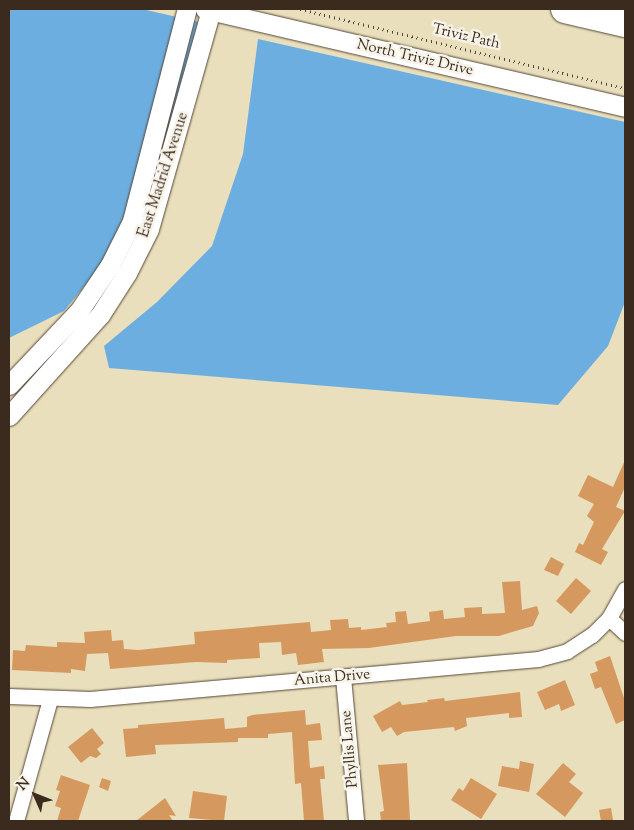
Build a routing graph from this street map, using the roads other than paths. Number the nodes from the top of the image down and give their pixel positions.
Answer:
1 (187, 9) edge
2 (208, 9) edge
3 (565, 9) edge
4 (625, 23) edge
5 (625, 107) edge
6 (9, 385) edge
7 (9, 416) edge
8 (625, 589) edge
9 (609, 618) junction
10 (625, 633) edge
11 (343, 677) junction
12 (9, 696) edge
13 (50, 699) junction
14 (16, 821) edge
15 (356, 821) edge

1 - 6 street, East Madrid Avenue
2 - 5 street, North Triviz Drive
2 - 7 street, East Madrid Avenue
3 - 4 highway
8 - 9 street, Anita Drive
9 - 10 street
9 - 11 street, Anita Drive
11 - 13 street, Anita Drive
11 - 15 street, Phyllis Lane
12 - 13 street, Anita Drive
13 - 14 street

